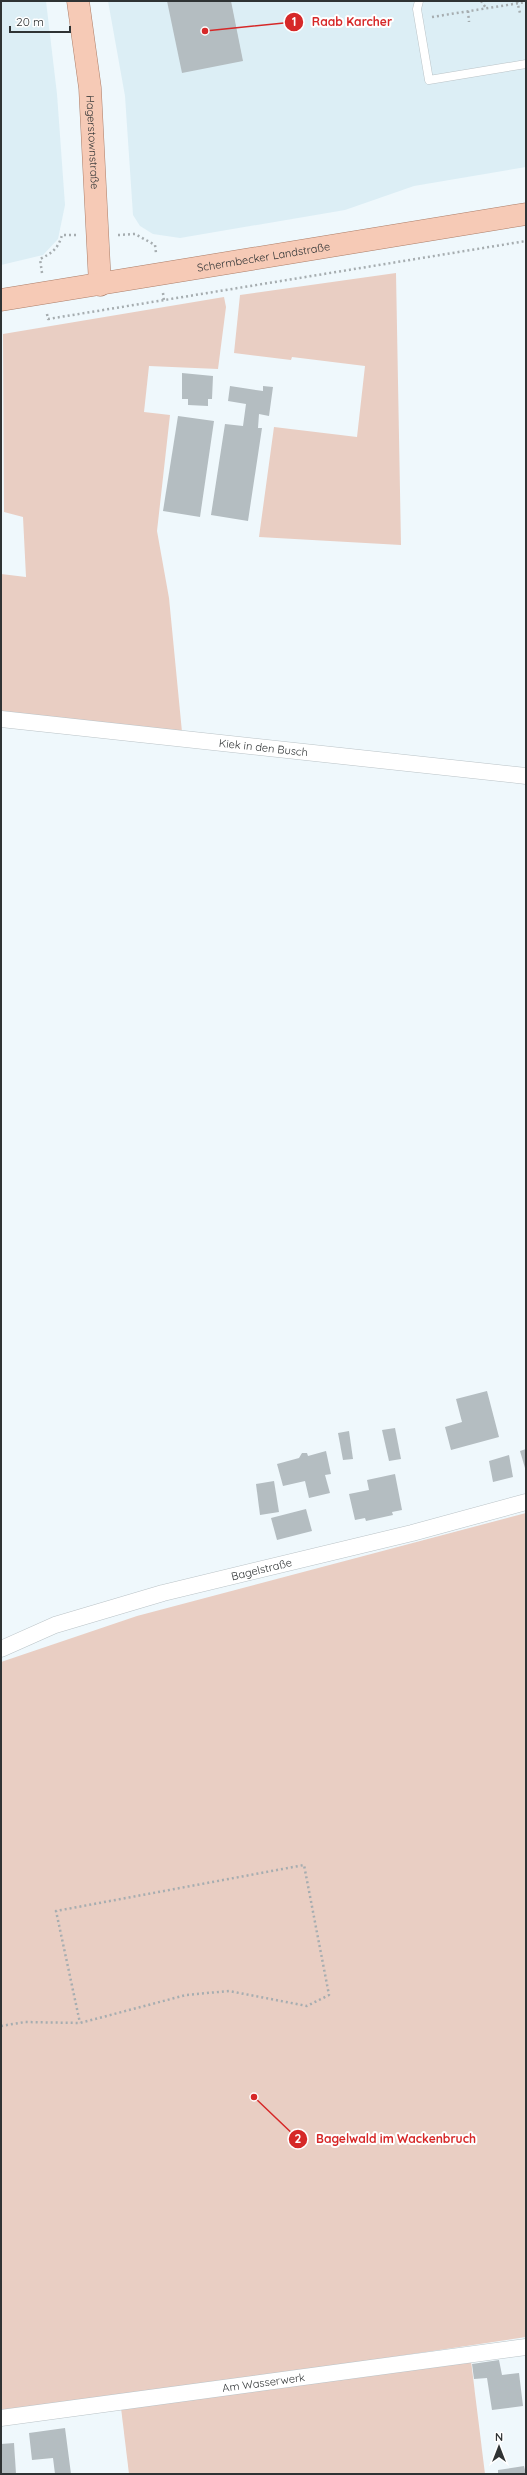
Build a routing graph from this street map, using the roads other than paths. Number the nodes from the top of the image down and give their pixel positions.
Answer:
1 (78, 1) edge
2 (420, 1) edge
3 (526, 64) edge
4 (526, 214) edge
5 (100, 285) junction
6 (1, 300) edge
7 (1, 719) edge
8 (526, 776) edge
9 (526, 1502) edge
10 (1, 1649) edge
11 (526, 2347) edge
12 (1, 2418) edge

1 - 5 main road, Hagerstownstraße
2 - 3 lane
4 - 5 main road, Schermbecker Landstraße
5 - 6 main road, Schermbecker Landstraße
7 - 8 street, Kiek in den Busch
9 - 10 street, Bagelstraße
11 - 12 street, Am Wasserwerk

